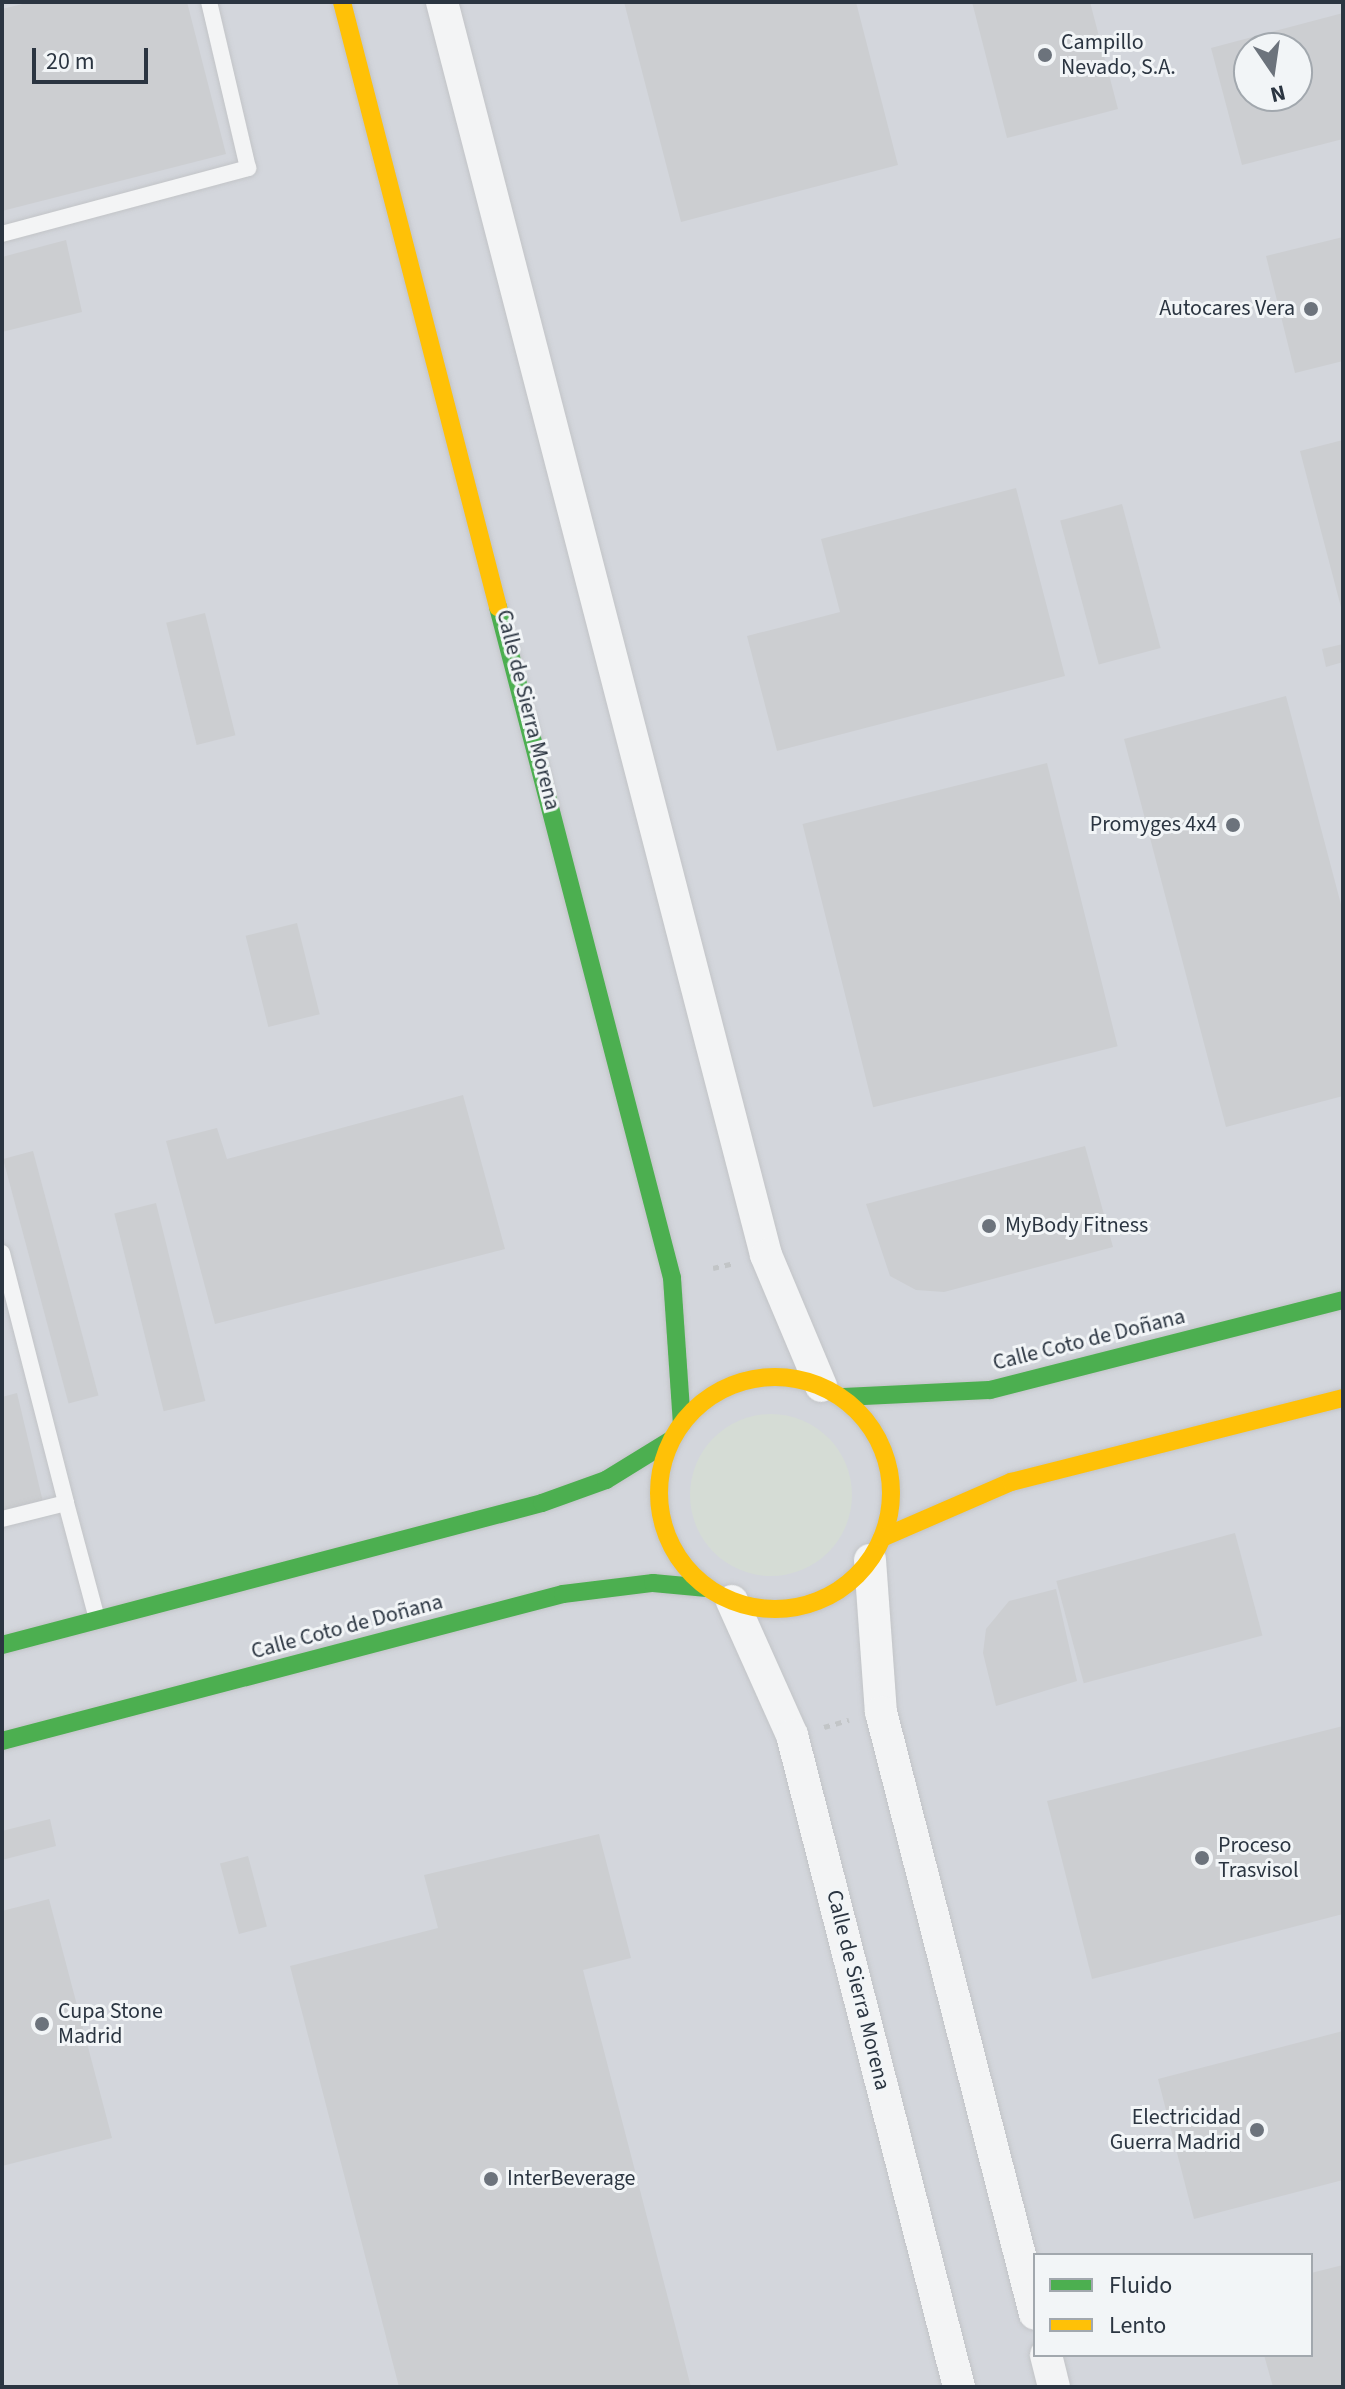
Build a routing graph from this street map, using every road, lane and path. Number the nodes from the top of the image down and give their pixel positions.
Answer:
1 (209, 2) edge
2 (342, 2) edge
3 (442, 2) edge
4 (2, 234) edge
5 (2, 1253) edge
6 (766, 1255) junction
7 (672, 1278) junction
8 (1343, 1300) edge
9 (832, 1392) junction
10 (1343, 1398) edge
11 (682, 1423) junction
12 (671, 1440) junction
13 (66, 1503) junction
14 (2, 1519) edge
15 (876, 1549) junction
16 (720, 1595) junction
17 (97, 1621) junction
18 (2, 1645) edge
19 (881, 1712) junction
20 (792, 1735) junction
21 (2, 1741) edge
22 (1033, 2306) edge
23 (1046, 2357) edge
24 (959, 2387) edge
25 (1054, 2387) edge

1 - 4 lane
2 - 7 street, Calle de Sierra Morena
3 - 6 street
5 - 13 lane
6 - 7 path
6 - 9 street
7 - 11 street, Calle de Sierra Morena
8 - 9 street, Calle Coto de Doñana
9 - 11 street
9 - 15 street
10 - 15 street
11 - 12 street
12 - 16 street
12 - 17 street
13 - 14 lane
13 - 17 lane
15 - 16 street
15 - 19 street
16 - 20 street, Calle de Sierra Morena
16 - 21 street, Calle Coto de Doñana
17 - 18 street
19 - 20 path
19 - 22 street
20 - 24 street, Calle de Sierra Morena
23 - 25 street

